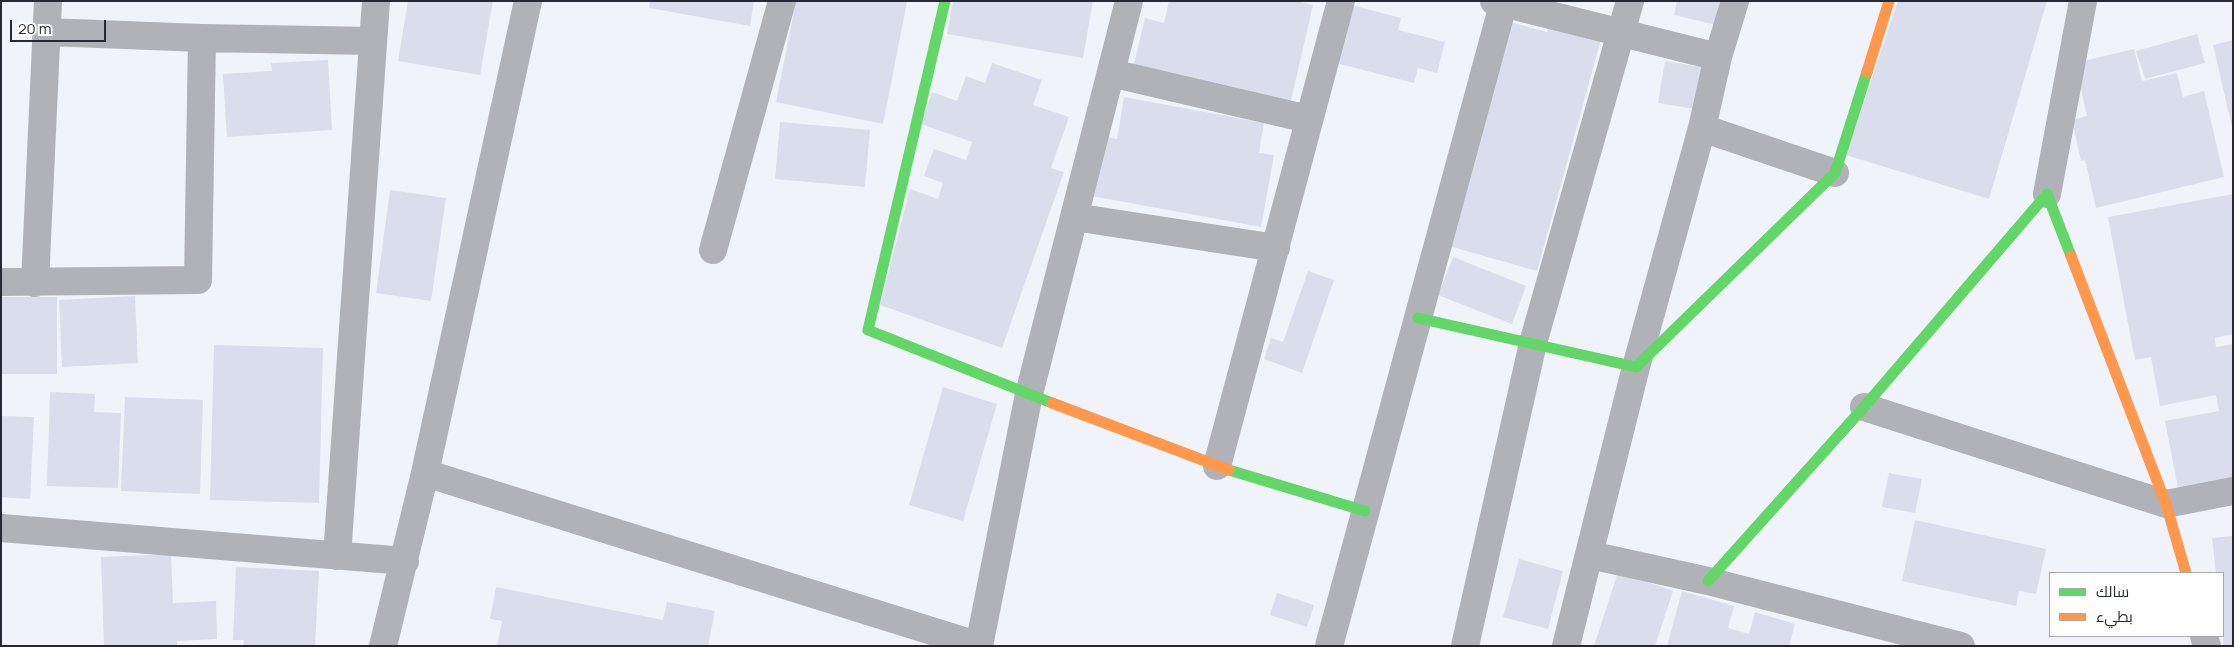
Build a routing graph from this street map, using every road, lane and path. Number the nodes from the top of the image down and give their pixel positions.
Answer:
1 (48, 1) edge
2 (376, 1) edge
3 (528, 1) edge
4 (782, 1) edge
5 (945, 1) edge
6 (1129, 1) edge
7 (1341, 1) edge
8 (1630, 1) edge
9 (1735, 1) edge
10 (1888, 1) edge
11 (2082, 1) edge
12 (1500, 2) edge
13 (47, 32) junction
14 (1622, 33) junction
15 (202, 38) junction
16 (373, 41) junction
17 (1718, 57) junction
18 (1111, 73) junction
19 (1308, 119) junction
20 (1702, 128) junction
21 (1835, 173) junction
22 (2047, 194) junction
23 (1074, 217) junction
24 (1276, 248) junction
25 (713, 250) dead end
26 (1, 282) edge
27 (35, 283) junction
28 (1418, 318) junction
29 (1533, 343) junction
30 (1636, 367) junction
31 (1028, 394) junction
32 (1864, 407) junction
33 (1217, 466) junction
34 (425, 473) junction
35 (2233, 491) edge
36 (2166, 504) junction
37 (1365, 511) junction
38 (1, 528) edge
39 (1590, 555) junction
40 (337, 556) junction
41 (405, 561) junction
42 (2186, 572) edge
43 (1708, 581) junction
44 (383, 646) edge
45 (979, 646) edge
46 (1329, 646) edge
47 (1465, 646) edge
48 (1566, 646) edge
49 (1961, 646) edge

1 - 13 street
2 - 16 street
3 - 34 street
4 - 25 street
5 - 31 street
6 - 18 street
7 - 19 street
8 - 14 street
9 - 17 street
10 - 21 street
11 - 22 street
12 - 14 street
12 - 28 street
13 - 15 street
13 - 27 street
14 - 17 street
14 - 29 street
15 - 16 street
15 - 27 street
16 - 40 street
17 - 20 street
18 - 19 street
18 - 23 street
19 - 24 street
20 - 21 street
20 - 30 street
21 - 30 street
22 - 32 street
22 - 36 street
23 - 24 street
23 - 31 street
24 - 33 street
26 - 27 street
28 - 29 street
28 - 37 street
29 - 30 street
29 - 47 street
30 - 39 street
31 - 33 street
31 - 45 street
32 - 36 street
32 - 43 street
33 - 37 street
34 - 41 street
34 - 45 street
35 - 36 street
36 - 42 street
37 - 46 street
38 - 40 street
39 - 43 street
39 - 48 street
40 - 41 street
41 - 44 street
43 - 49 street

